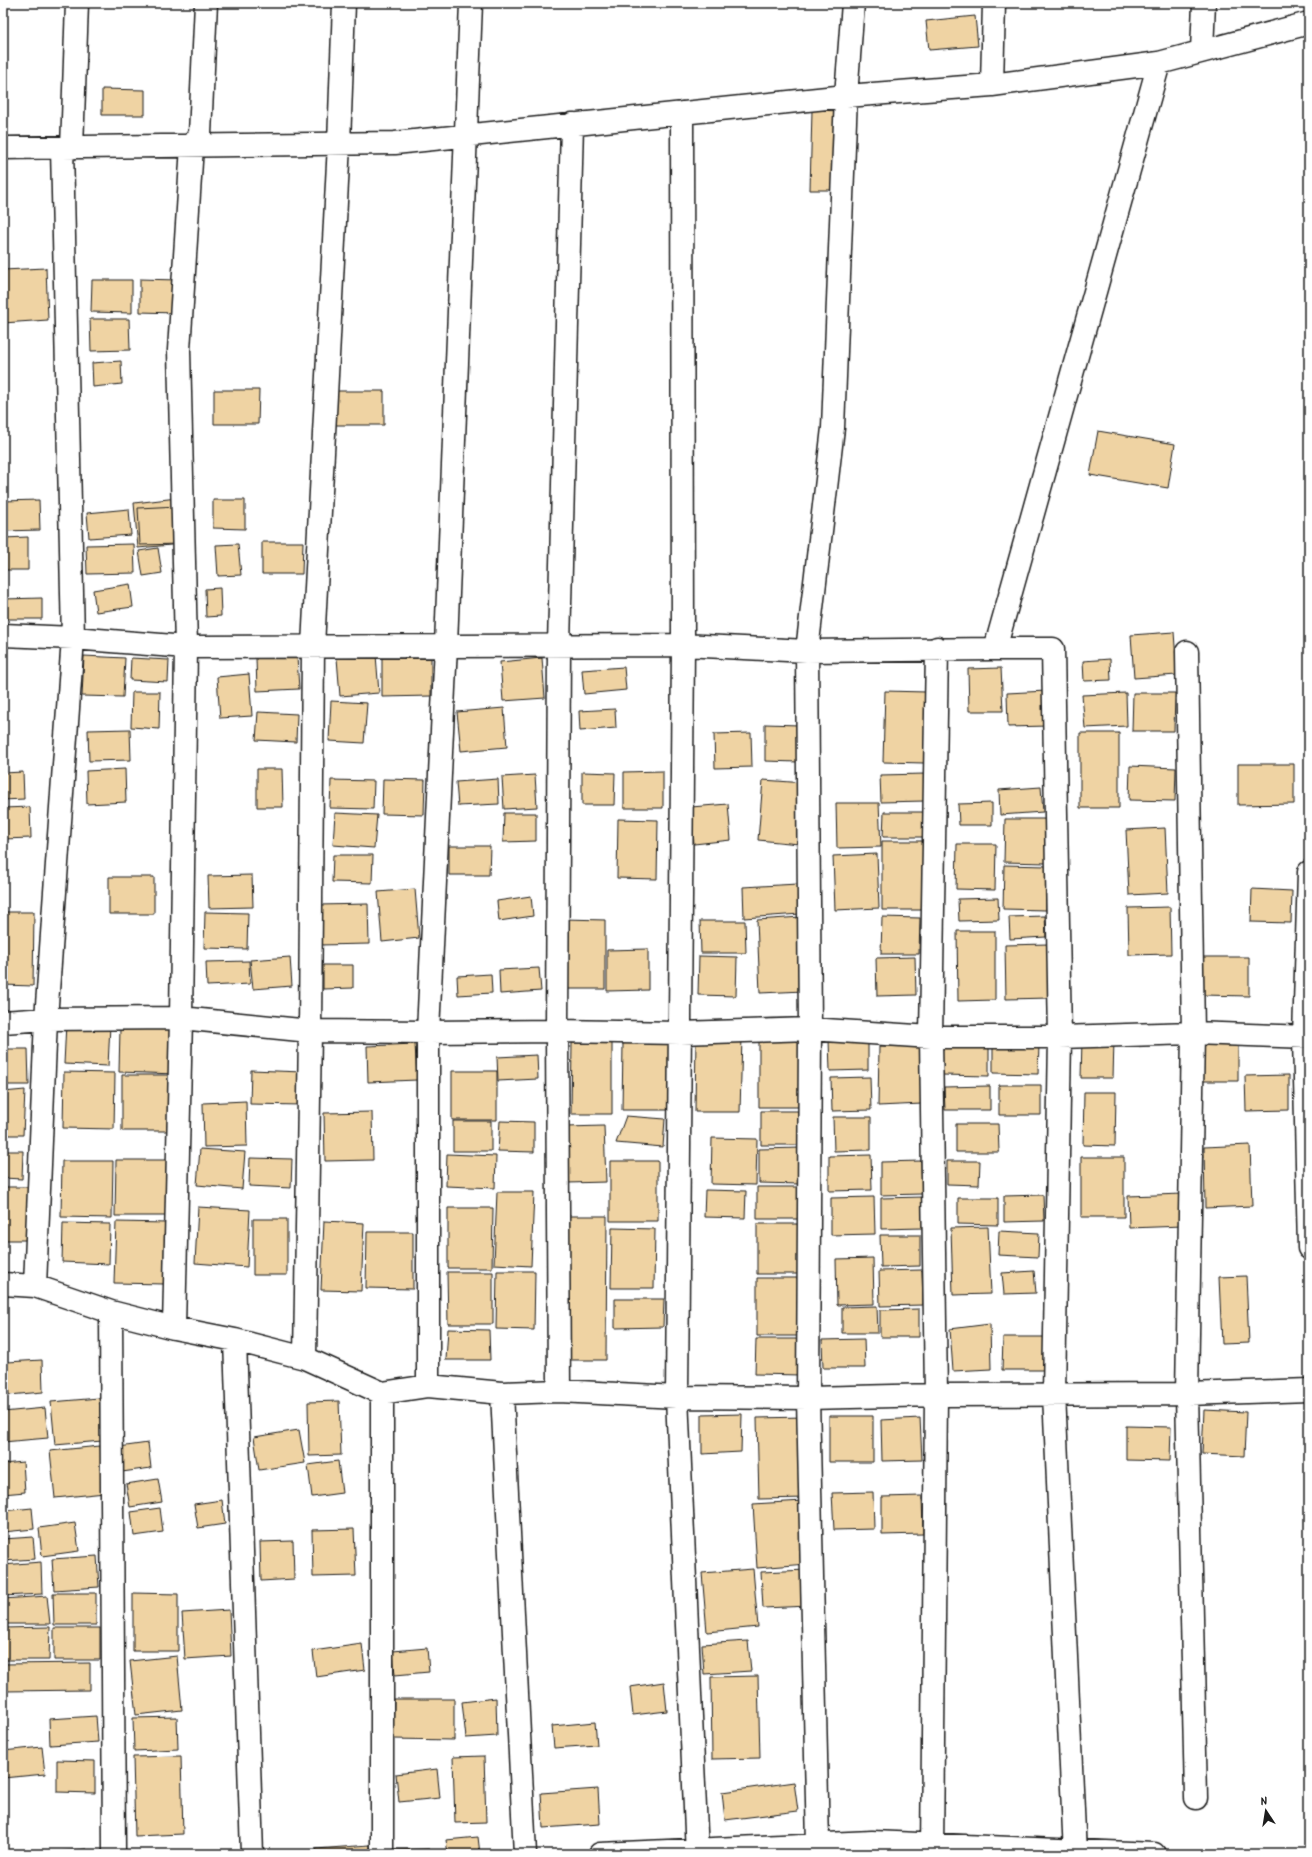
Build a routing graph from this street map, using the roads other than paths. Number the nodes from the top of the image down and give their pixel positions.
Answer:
1 (77, 3) edge
2 (206, 3) edge
3 (344, 3) edge
4 (471, 3) edge
5 (853, 3) edge
6 (994, 3) edge
7 (1204, 3) edge
8 (1309, 23) edge
9 (1202, 52) junction
10 (1159, 63) junction
11 (992, 85) junction
12 (846, 96) junction
13 (682, 113) junction
14 (572, 124) junction
15 (466, 135) junction
16 (339, 144) junction
17 (192, 146) junction
18 (3, 148) edge
19 (67, 148) junction
20 (3, 635) edge
21 (73, 638) junction
22 (446, 645) junction
23 (559, 645) junction
24 (683, 645) junction
25 (314, 646) junction
26 (186, 647) junction
27 (937, 648) junction
28 (995, 649) junction
29 (807, 651) junction
30 (1187, 652) dead end
31 (1309, 872) edge
32 (181, 1018) junction
33 (46, 1019) junction
34 (3, 1022) edge
35 (810, 1030) junction
36 (310, 1031) junction
37 (557, 1031) junction
38 (428, 1032) junction
39 (680, 1033) junction
40 (1193, 1033) junction
41 (931, 1037) junction
42 (1060, 1037) junction
43 (1307, 1037) edge
44 (1309, 1248) edge
45 (3, 1284) edge
46 (35, 1286) junction
47 (111, 1312) junction
48 (174, 1328) junction
49 (235, 1340) junction
50 (305, 1358) junction
51 (428, 1386) junction
52 (1309, 1390) edge
53 (559, 1391) junction
54 (382, 1393) junction
55 (502, 1393) junction
56 (1054, 1394) junction
57 (1187, 1394) junction
58 (936, 1395) junction
59 (677, 1397) junction
60 (808, 1398) junction
61 (1196, 1798) dead end
62 (818, 1845) junction
63 (933, 1849) edge
64 (698, 1852) edge
65 (1075, 1852) edge
66 (114, 1854) edge
67 (252, 1854) edge
68 (382, 1854) edge
69 (525, 1854) edge
70 (600, 1854) edge
71 (1154, 1854) edge

1 - 19 street
2 - 17 street
3 - 16 street
4 - 15 street
5 - 12 street
6 - 11 street
7 - 9 street
8 - 9 street
9 - 10 street
10 - 11 street
10 - 28 street
11 - 12 street
12 - 13 street
12 - 29 street
13 - 14 street
13 - 24 street
14 - 15 street
14 - 23 street
15 - 16 street
15 - 22 street
16 - 17 street
16 - 25 street
17 - 19 street
17 - 26 street
18 - 19 street
19 - 21 street
20 - 21 street
21 - 26 street
21 - 33 street
22 - 23 street
22 - 25 street
22 - 38 street
23 - 24 street
23 - 37 street
24 - 29 street
24 - 39 street
25 - 26 street
25 - 36 street
26 - 32 street
27 - 28 street
27 - 29 street
27 - 41 street
28 - 42 street
29 - 35 street
30 - 40 street
31 - 43 street
32 - 33 street
32 - 36 street
32 - 48 street
33 - 34 street
33 - 46 street
35 - 39 street
35 - 41 street
35 - 60 street
36 - 38 street
36 - 50 street
37 - 38 street
37 - 39 street
37 - 53 street
38 - 51 street
39 - 59 street
40 - 42 street
40 - 43 street
40 - 57 street
41 - 42 street
41 - 58 street
42 - 56 street
43 - 44 street
45 - 46 street
46 - 47 street
47 - 48 street
47 - 66 street
48 - 49 street
49 - 50 street
49 - 67 street
50 - 54 street
51 - 54 street
51 - 55 street
52 - 57 street
53 - 55 street
53 - 59 street
54 - 68 street
55 - 69 street
56 - 57 street
56 - 58 street
56 - 65 street
57 - 61 street
58 - 60 street
58 - 63 street
59 - 60 street
59 - 64 street
60 - 62 street
62 - 63 street
62 - 64 street
63 - 65 street
64 - 70 street
65 - 71 street

